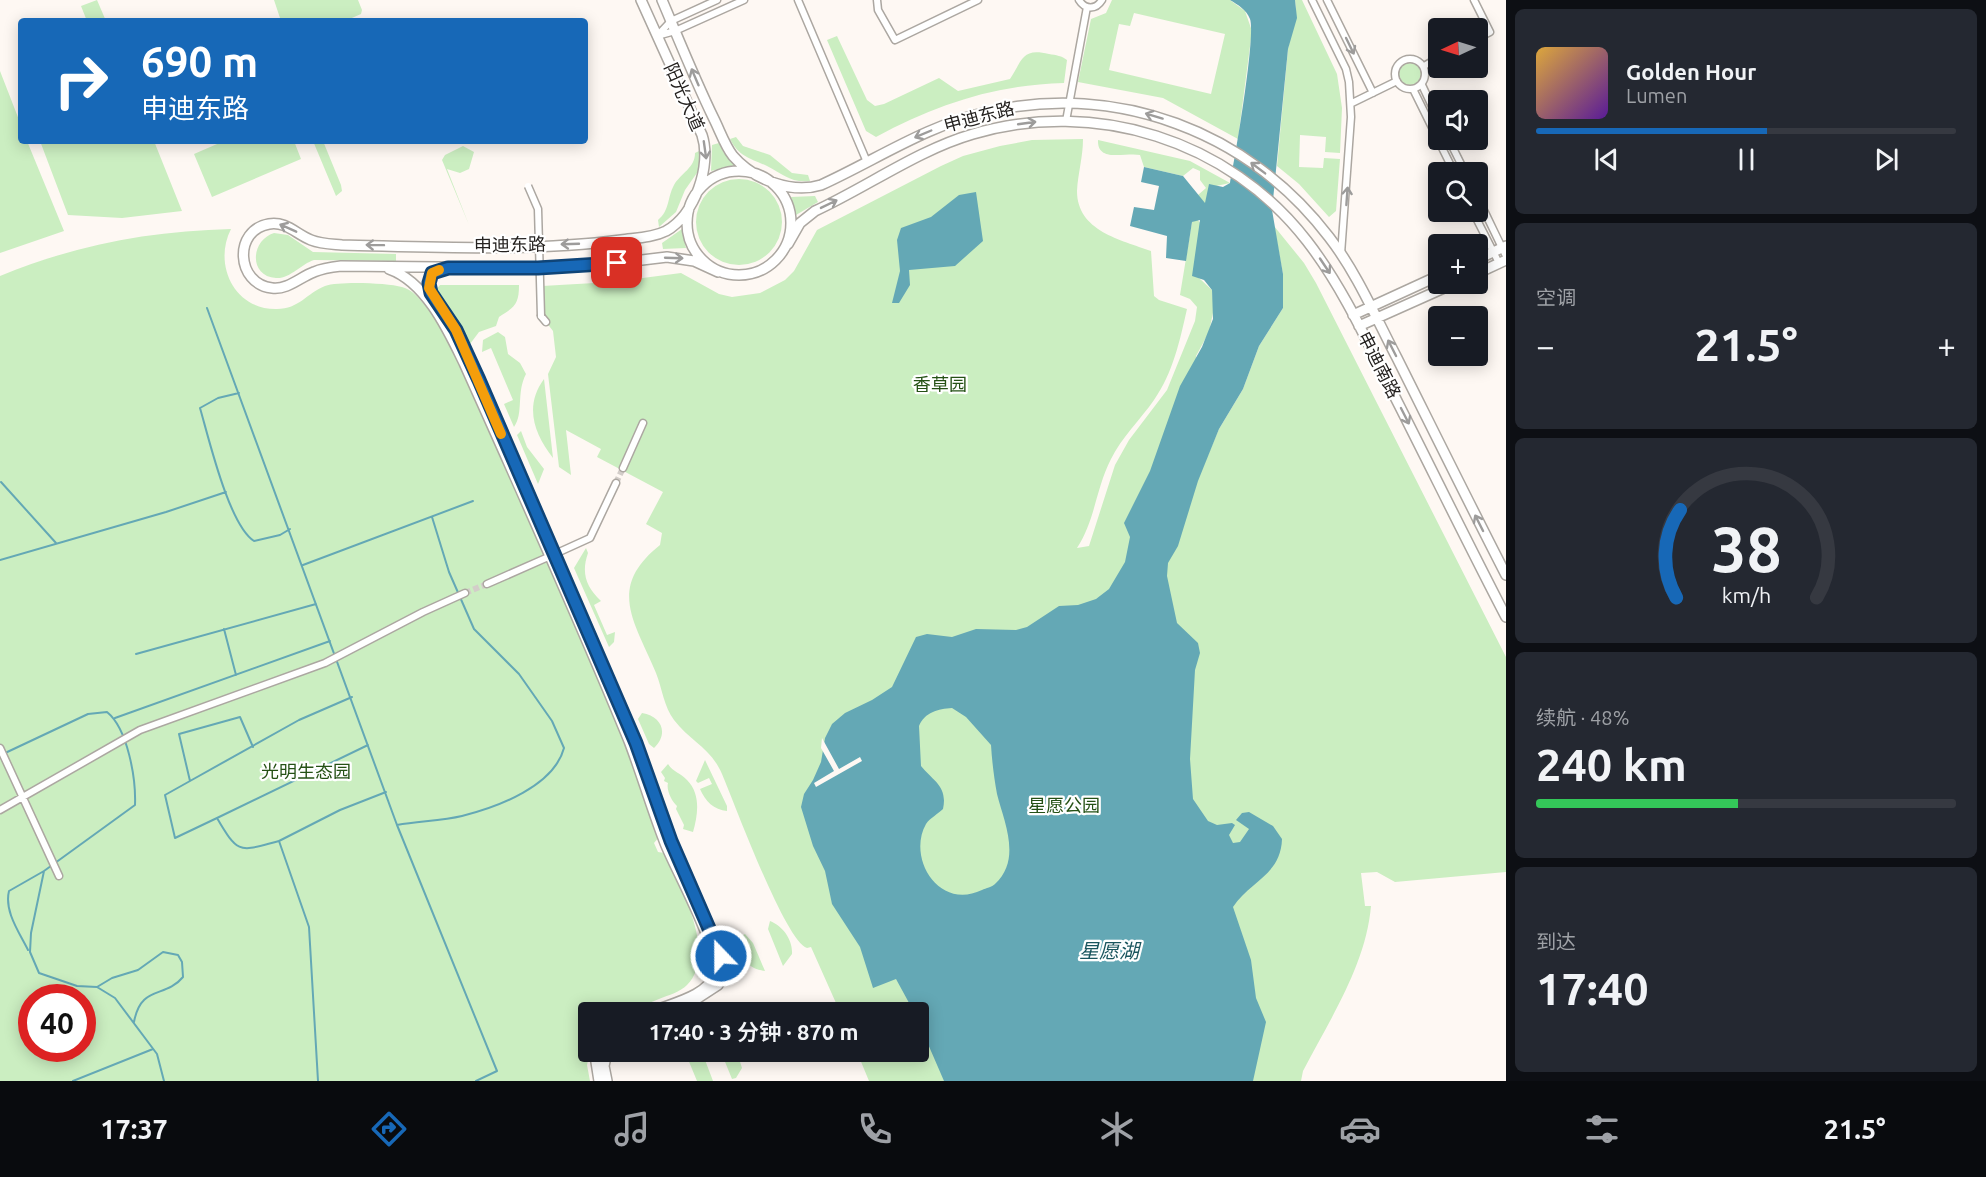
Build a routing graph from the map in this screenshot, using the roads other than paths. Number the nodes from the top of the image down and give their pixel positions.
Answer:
1 (641, 0) edge
2 (662, 0) edge
3 (717, 0) edge
4 (744, 0) edge
5 (798, 0) edge
6 (877, 0) edge
7 (960, 0) edge
8 (978, 0) edge
9 (1079, 0) edge
10 (1102, 0) edge
11 (1312, 0) edge
12 (1327, 0) edge
13 (1474, 0) edge
14 (963, 7) junction
15 (1087, 8) junction
16 (1483, 18) edge
17 (671, 21) junction
18 (675, 31) junction
19 (657, 36) junction
20 (1428, 64) edge
21 (1424, 66) junction
22 (1397, 81) junction
23 (1422, 85) junction
24 (1413, 89) junction
25 (1373, 93) junction
26 (1428, 98) edge
27 (1067, 101) junction
28 (1352, 103) junction
29 (1066, 121) junction
30 (1208, 137) joint
31 (1202, 152) joint
32 (867, 162) junction
33 (1449, 162) edge
34 (760, 175) junction
35 (528, 186) dead end
36 (694, 196) junction
37 (1488, 221) edge
38 (1480, 222) edge
39 (788, 244) junction
40 (1341, 254) junction
41 (1502, 254) edge
42 (1488, 265) edge
43 (384, 268) junction
44 (448, 268) junction
45 (718, 272) junction
46 (1428, 281) edge
47 (1430, 294) edge
48 (1370, 307) junction
49 (1353, 315) junction
50 (1376, 318) junction
51 (546, 322) dead end
52 (1359, 326) junction
53 (643, 423) dead end
54 (623, 468) tunnel mouth
55 (616, 483) tunnel mouth
56 (557, 553) dead end
57 (546, 558) dead end
58 (1506, 575) edge
59 (487, 584) tunnel mouth
60 (465, 593) tunnel mouth
61 (1506, 617) edge
62 (2, 752) edge
63 (23, 797) junction
64 (0, 810) edge
65 (58, 876) dead end
66 (674, 1002) edge
67 (687, 1002) edge
68 (596, 1062) edge
69 (605, 1062) edge
70 (599, 1081) edge
71 (607, 1081) edge

1 - 19 street, 阳光大道
2 - 17 street, 阳光大道
3 - 17 street
4 - 18 street
5 - 32 street
6 - 14 street
7 - 14 street
8 - 14 street
9 - 15 street
10 - 15 street
11 - 28 street
12 -> 25 street
13 - 16 street
15 - 27 street
17 - 18 street, 阳光大道
17 - 19 street
18 - 19 street
34 -> 18 street, 阳光大道
19 -> 36 street, 阳光大道
20 - 21 street
21 - 22 street
21 - 23 street
22 - 24 street
22 - 25 street
23 - 24 street
23 - 26 street
24 - 33 street
25 - 28 street
27 - 29 street
30 -> 27 street, 申迪东路
27 -> 32 street, 申迪东路
40 -> 28 street
29 - 31 street, 申迪东路
39 -> 29 street, 申迪东路
40 -> 30 street, 申迪南路
31 -> 49 street, 申迪南路
32 - 34 street, 申迪东路
34 - 36 street
34 - 39 street
35 - 51 street, bridge
36 -> 43 street, 申迪东路
36 - 45 street
37 - 41 street
38 - 41 street
39 - 45 street
40 - 48 street, 申迪南路
41 - 42 street
43 - 44 street, 申迪东路
43 - 66 street
44 -> 45 street, 申迪东路
44 - 67 street
46 - 48 street
47 - 50 street
48 - 49 street
48 - 50 street, 申迪南路
49 - 52 street, 申迪南路
50 - 52 street
58 -> 50 street, 申迪南路
52 -> 61 street, 申迪南路
53 - 54 street
55 - 56 street
57 - 59 street
60 - 63 street
62 - 63 street
63 - 64 street
63 - 65 street
68 - 70 street
69 - 71 street

